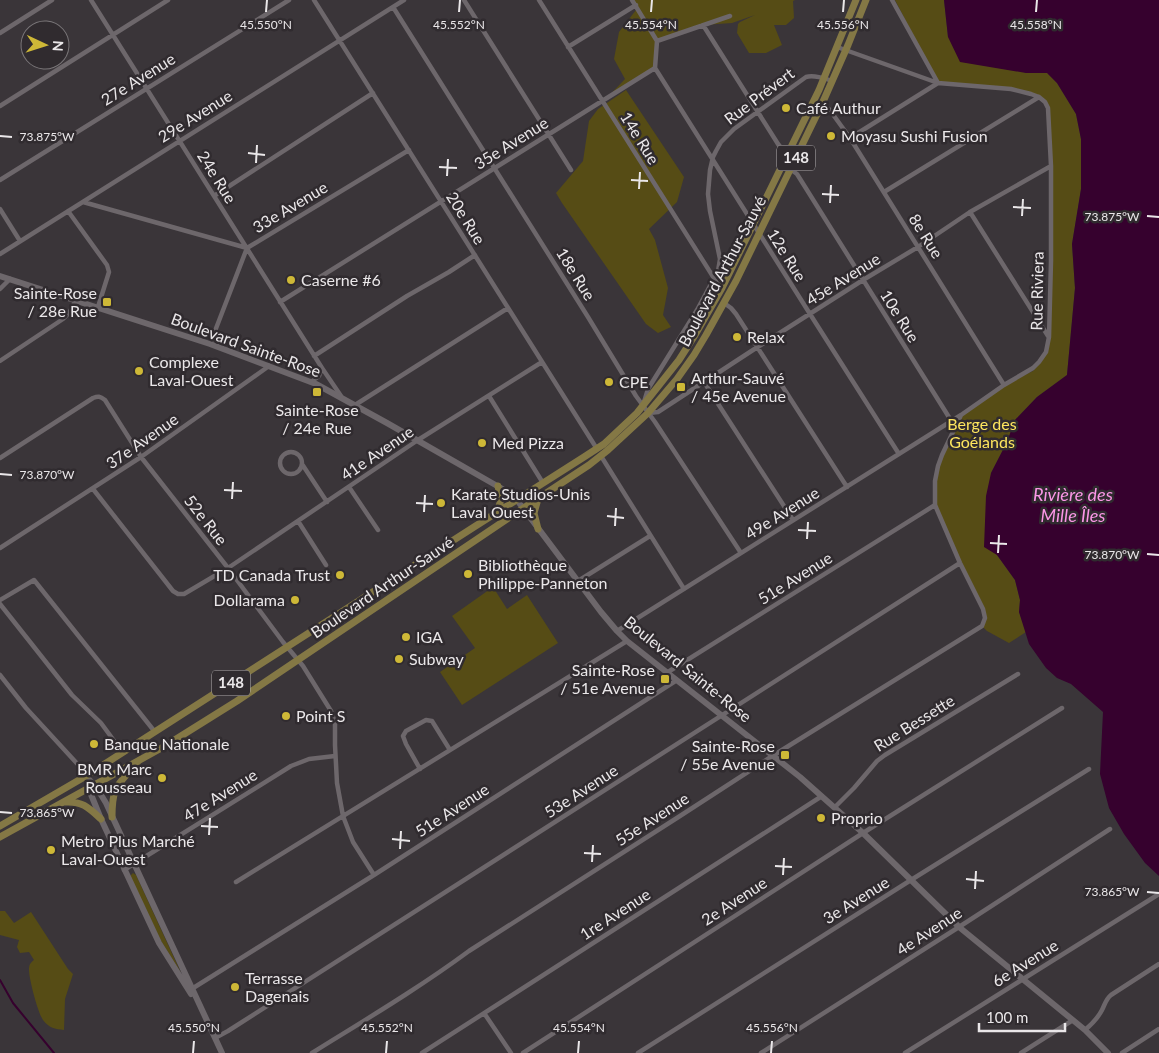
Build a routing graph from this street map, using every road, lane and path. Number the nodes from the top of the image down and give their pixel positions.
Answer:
1 (52, 0) edge
2 (91, 0) edge
3 (168, 0) edge
4 (289, 0) edge
5 (314, 0) edge
6 (404, 0) edge
7 (464, 0) edge
8 (539, 0) edge
9 (632, 0) edge
10 (856, 0) edge
11 (866, 0) edge
12 (892, 0) edge
13 (636, 6) junction
14 (393, 7) junction
15 (730, 16) dead end
16 (703, 25) junction
17 (0, 33) edge
18 (112, 35) junction
19 (340, 40) junction
20 (657, 41) junction
21 (568, 47) junction
22 (837, 47) junction
23 (846, 50) junction
24 (655, 68) junction
25 (824, 78) junction
26 (832, 81) junction
27 (938, 83) junction
28 (146, 88) junction
29 (373, 93) junction
30 (1039, 98) junction
31 (602, 101) junction
32 (822, 104) junction
33 (0, 106) edge
34 (758, 111) junction
35 (548, 135) junction
36 (850, 138) junction
37 (179, 141) junction
38 (408, 150) junction
39 (788, 153) junction
40 (712, 159) junction
41 (1051, 166) junction
42 (495, 168) junction
43 (790, 169) junction
44 (571, 170) dead end
45 (0, 180) edge
46 (884, 192) junction
47 (214, 196) junction
48 (82, 202) junction
49 (441, 202) junction
50 (0, 209) edge
51 (68, 211) junction
52 (970, 212) junction
53 (753, 224) junction
54 (759, 234) junction
55 (20, 241) junction
56 (918, 247) junction
57 (247, 248) junction
58 (0, 254) edge
59 (475, 255) junction
60 (0, 276) edge
61 (10, 279) junction
62 (714, 280) junction
63 (863, 280) junction
64 (722, 288) junction
65 (0, 289) edge
66 (76, 300) junction
67 (280, 302) junction
68 (724, 303) junction
69 (98, 307) junction
70 (508, 308) junction
71 (810, 314) junction
72 (1049, 337) junction
73 (210, 344) junction
74 (757, 348) junction
75 (314, 356) junction
76 (0, 361) edge
77 (542, 362) junction
78 (269, 366) junction
79 (322, 368) junction
80 (311, 382) junction
81 (704, 382) junction
82 (1004, 385) junction
83 (489, 396) junction
84 (343, 399) junction
85 (355, 405) junction
86 (643, 406) junction
87 (648, 413) junction
88 (960, 415) junction
89 (951, 421) junction
90 (955, 427) junction
91 (418, 440) junction
92 (597, 449) junction
93 (899, 454) junction
94 (601, 456) junction
95 (141, 457) junction
96 (0, 458) edge
97 (302, 464) junction
98 (543, 483) junction
99 (498, 486) junction
100 (349, 487) junction
101 (847, 487) junction
102 (93, 489) junction
103 (538, 499) junction
104 (516, 500) junction
105 (327, 502) junction
106 (935, 505) junction
107 (522, 509) junction
108 (497, 512) junction
109 (793, 520) junction
110 (298, 521) junction
111 (538, 529) junction
112 (378, 530) dead end
113 (650, 536) junction
114 (0, 548) edge
115 (741, 553) junction
116 (960, 563) junction
117 (326, 565) dead end
118 (228, 568) junction
119 (578, 581) junction
120 (684, 589) junction
121 (0, 600) edge
122 (0, 604) edge
123 (617, 631) junction
124 (627, 641) junction
125 (288, 647) junction
126 (298, 660) junction
127 (668, 672) junction
128 (1018, 674) dead end
129 (0, 675) edge
130 (677, 679) junction
131 (1062, 708) dead end
132 (722, 715) junction
133 (155, 732) junction
134 (450, 750) junction
135 (123, 753) junction
136 (774, 755) junction
137 (336, 756) junction
138 (138, 761) junction
139 (420, 769) junction
140 (1089, 770) dead end
141 (86, 776) junction
142 (91, 786) junction
143 (822, 796) junction
144 (62, 802) junction
145 (835, 807) junction
146 (343, 816) junction
147 (112, 817) junction
148 (101, 819) junction
149 (0, 826) edge
150 (1110, 829) dead end
151 (862, 833) junction
152 (0, 837) edge
153 (134, 864) junction
154 (124, 870) junction
155 (374, 875) junction
156 (911, 880) junction
157 (236, 882) dead end
158 (1159, 894) edge
159 (959, 927) junction
160 (1159, 964) edge
161 (1023, 979) junction
162 (190, 990) junction
163 (484, 1013) junction
164 (1073, 1020) junction
165 (1085, 1030) junction
166 (1159, 1030) edge
167 (215, 1038) junction
168 (222, 1053) edge
169 (312, 1053) edge
170 (422, 1053) edge
171 (511, 1053) edge
172 (523, 1053) edge
173 (638, 1053) edge
174 (761, 1053) edge
175 (905, 1053) edge
176 (1021, 1053) edge
177 (1108, 1053) edge
178 (1122, 1053) edge

1 - 17 street
2 - 18 street, 24e Rue
3 - 18 street
4 - 28 street, 27e Avenue
5 - 19 street, 20e Rue
6 - 14 street, 29e Avenue
7 - 35 street
8 - 21 street, 14e Rue
9 - 13 street
10 - 22 main road, Boulevard Arthur-Sauvé / 148
11 - 23 main road, Boulevard Arthur-Sauvé / 148
12 - 27 street
13 - 20 street
13 - 21 street
14 - 19 street, 29e Avenue
14 - 42 street, 18e Rue
15 - 16 street
16 - 20 street
16 - 34 street
18 - 28 street, 24e Rue
18 - 33 street
19 - 29 street, 20e Rue
19 - 37 street, 29e Avenue
20 - 24 street
21 - 31 street, 14e Rue
22 - 23 street
22 - 25 main road, Boulevard Arthur-Sauvé / 148
23 - 26 main road, Boulevard Arthur-Sauvé / 148
23 - 27 street
24 - 31 street, 35e Avenue
24 - 40 street, 12e Rue
25 - 26 street, Rue Prévert
25 - 34 street, Rue Prévert
25 - 39 main road, Boulevard Arthur-Sauvé / 148
26 - 32 main road, Boulevard Arthur-Sauvé / 148
27 - 30 street
27 - 36 street
28 - 37 street, 24e Rue
28 - 45 street, 27e Avenue
29 - 38 street, 20e Rue
29 - 47 street
30 - 41 street, Rue Riviera
30 - 46 street
31 - 35 street, 35e Avenue
31 - 62 street, 14e Rue
32 - 36 street, 8e Rue
32 - 43 main road, Boulevard Arthur-Sauvé / 148
34 - 39 street
34 - 40 street, Rue Prévert
35 - 42 street, 35e Avenue
35 - 44 street
36 - 46 street, 8e Rue
37 - 47 street, 24e Rue
37 - 48 street, 29e Avenue
38 - 49 street, 20e Rue
38 - 57 street, 33e Avenue
39 - 53 main road, Boulevard Arthur-Sauvé / 148
40 - 53 street, 12e Rue
40 - 62 street, Rue Prévert
41 - 52 street, 45e Avenue
41 - 72 street, Rue Riviera
42 - 49 street, 35e Avenue
42 - 86 street, 18e Rue
43 - 54 main road, Boulevard Arthur-Sauvé / 148
43 - 63 street, 10e Rue
46 - 56 street, 8e Rue
47 - 57 street, 24e Rue
48 - 51 street, 29e Avenue
48 - 57 street
49 - 59 street, 20e Rue
49 - 67 street, 35e Avenue
50 - 55 street
51 - 55 street, 29e Avenue
51 - 69 street
52 - 56 street, 45e Avenue
52 - 72 street
53 - 54 street, 12e Rue
53 - 64 main road, Boulevard Arthur-Sauvé / 148
54 - 68 main road, Boulevard Arthur-Sauvé / 148
54 - 71 street, 12e Rue
55 - 58 street, 29e Avenue
56 - 63 street, 45e Avenue
56 - 82 street, 8e Rue
57 - 67 street, 24e Rue
57 - 73 street, 33e Avenue
59 - 70 street, 20e Rue
59 - 75 street
60 - 61 street, Boulevard Sainte-Rose
61 - 65 street
61 - 66 street, Boulevard Sainte-Rose
62 - 64 street, 14e Rue
62 - 86 street, Rue Prévert
63 - 71 street, 45e Avenue
63 - 89 street, 10e Rue
64 - 86 main road, Boulevard Arthur-Sauvé / 148
66 - 69 street, Boulevard Sainte-Rose
66 - 76 street
67 - 75 street, 24e Rue
68 - 74 street
68 - 87 main road, Boulevard Arthur-Sauvé / 148
69 - 73 street, Boulevard Sainte-Rose
70 - 77 street, 20e Rue
70 - 85 street
71 - 74 street, 45e Avenue
71 - 93 street, 12e Rue
72 - 82 street, Rue Riviera
73 - 78 street, Boulevard Sainte-Rose
74 - 81 street, 45e Avenue
74 - 101 street
75 - 79 street, 24e Rue
77 - 83 street, 41e Avenue
77 - 92 street, 20e Rue
78 - 80 street, Boulevard Sainte-Rose
78 - 95 street, 37e Avenue
79 - 80 street
79 - 84 street, 24e Rue
80 - 84 street, Boulevard Sainte-Rose
81 - 87 street, 45e Avenue
81 - 109 street
82 - 88 street, Rue Riviera
83 - 91 street, 41e Avenue
83 - 98 street
84 - 85 street, Boulevard Sainte-Rose
85 - 91 street, Boulevard Sainte-Rose
86 - 87 street, 18e Rue
86 - 92 main road, Boulevard Arthur-Sauvé / 148
87 - 94 main road, Boulevard Arthur-Sauvé / 148
87 - 115 street, 18e Rue
88 - 89 street, 49e Avenue
88 - 90 street
89 - 90 street, 10e Rue
89 - 93 street, 49e Avenue
90 - 106 street
91 - 99 street, Boulevard Sainte-Rose
91 - 100 street, 41e Avenue
92 - 98 main road, Boulevard Arthur-Sauvé / 148
93 - 101 street, 49e Avenue
94 - 103 main road, Boulevard Arthur-Sauvé / 148
94 - 113 street
95 - 96 street, 52e Rue
95 - 102 street, 37e Avenue
95 - 118 street, 52e Rue
97 - 97 street
97 - 105 street
98 - 104 main road, Boulevard Arthur-Sauvé / 148
99 - 104 street, Boulevard Sainte-Rose
99 - 108 main road
100 - 105 street, 41e Avenue
100 - 112 street
101 - 109 street, 49e Avenue
102 - 114 street, 37e Avenue
102 - 118 street, 41e Avenue
103 - 107 main road, Boulevard Arthur-Sauvé / 148
103 - 111 main road
104 - 107 street, Boulevard Sainte-Rose
104 - 108 main road, Boulevard Arthur-Sauvé / 148
105 - 110 street, 41e Avenue
106 - 116 street
106 - 127 street, 51e Avenue
107 - 111 street, Boulevard Sainte-Rose
107 - 126 main road, Boulevard Arthur-Sauvé / 148
108 - 125 main road, Boulevard Arthur-Sauvé / 148
109 - 115 street, 49e Avenue
110 - 117 street
110 - 118 street, 41e Avenue
111 - 119 street, Boulevard Sainte-Rose
113 - 119 street
113 - 120 street
115 - 120 street, 49e Avenue
116 - 132 street, 53e Avenue
116 - 136 street, 55e Avenue
118 - 125 street, 52e Rue
119 - 123 street, Boulevard Sainte-Rose
120 - 123 street, 49e Avenue
121 - 133 street
122 - 135 street
123 - 124 street, Boulevard Sainte-Rose
124 - 127 street, Boulevard Sainte-Rose
124 - 134 street
125 - 126 street, 52e Rue
125 - 133 main road, Boulevard Arthur-Sauvé / 148
126 - 137 street, 52e Rue
126 - 138 main road, Boulevard Arthur-Sauvé / 148
127 - 130 street, Boulevard Sainte-Rose
128 - 145 street, Rue Bessette
129 - 141 street
130 - 132 street, Boulevard Sainte-Rose
130 - 155 street, 51e Avenue
131 - 151 street, 2e Avenue
132 - 136 street, Boulevard Sainte-Rose
132 - 167 street, 53e Avenue
133 - 135 main road, Boulevard Arthur-Sauvé / 148
134 - 139 street
134 - 139 street
135 - 141 main road, Boulevard Arthur-Sauvé / 148
136 - 143 street, Boulevard Sainte-Rose
136 - 169 street, 55e Avenue
137 - 146 street, 52e Rue
137 - 153 street, 47e Avenue
138 - 142 main road, Boulevard Arthur-Sauvé / 148
138 - 147 main road
139 - 146 street
140 - 156 street, 3e Avenue
141 - 142 street
141 - 149 main road, Boulevard Arthur-Sauvé / 148
142 - 144 main road, Boulevard Arthur-Sauvé / 148
142 - 147 street
142 - 148 street
143 - 145 street, Boulevard Sainte-Rose
143 - 163 street, 1re Avenue
144 - 148 main road
144 - 152 main road, Boulevard Arthur-Sauvé / 148
145 - 151 street, Boulevard Sainte-Rose
146 - 155 street, 52e Rue
146 - 157 street
147 - 153 street
148 - 154 street
150 - 159 street, 4e Avenue
151 - 156 street, Boulevard Sainte-Rose
151 - 172 street, 2e Avenue
153 - 154 street, 47e Avenue
153 - 162 street
154 - 162 street
155 - 162 street, 51e Avenue
156 - 159 street, Boulevard Sainte-Rose
156 - 173 street, 3e Avenue
158 - 161 street, 6e Avenue
159 - 161 street, Boulevard Sainte-Rose
159 - 174 street, 4e Avenue
160 - 165 street
161 - 164 street, Boulevard Sainte-Rose
161 - 175 street, 6e Avenue
162 - 167 street
163 - 170 street, 1re Avenue
163 - 171 street
164 - 165 street, Boulevard Sainte-Rose
164 - 176 street
165 - 177 street, Boulevard Sainte-Rose
166 - 178 street
167 - 168 street

